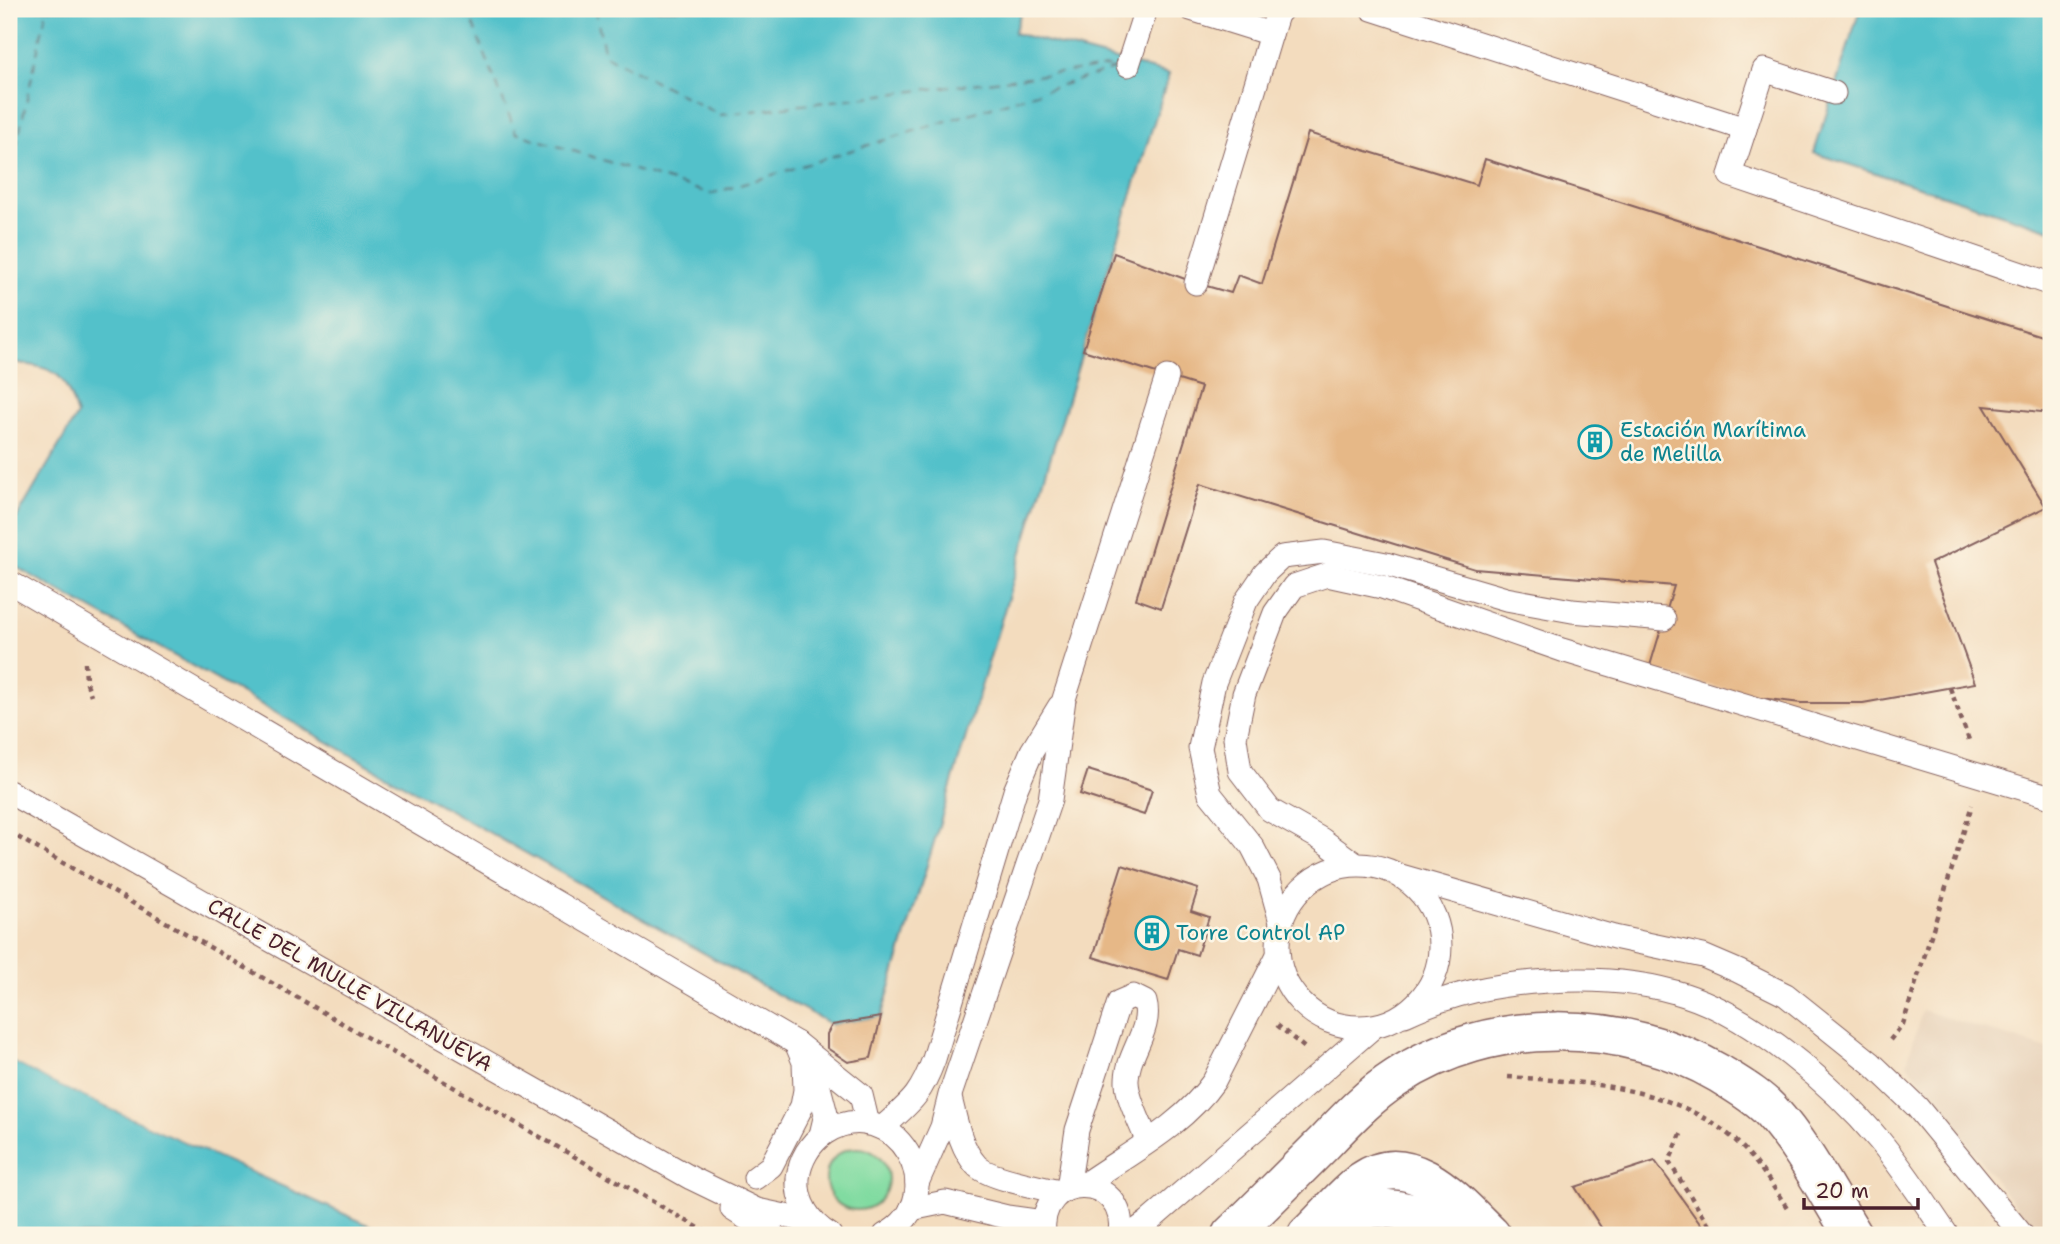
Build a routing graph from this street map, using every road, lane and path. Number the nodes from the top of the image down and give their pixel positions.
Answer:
1 (1146, 9) edge
2 (1191, 9) edge
3 (1282, 9) edge
4 (1372, 9) edge
5 (1271, 34) junction
6 (1128, 65) dead end
7 (1834, 93) dead end
8 (1745, 129) junction
9 (1196, 283) dead end
10 (2051, 284) edge
11 (1167, 377) dead end
12 (9, 582) edge
13 (1664, 619) dead end
14 (1065, 699) junction
15 (9, 792) edge
16 (2051, 797) edge
17 (1970, 813) dead end
18 (9, 832) edge
19 (1355, 864) junction
20 (1401, 876) junction
21 (1281, 922) junction
22 (1278, 955) junction
23 (1250, 1009) junction
24 (1405, 1016) junction
25 (1372, 1027) junction
26 (804, 1050) junction
27 (1871, 1063) junction
28 (1324, 1070) junction
29 (1505, 1077) dead end
30 (950, 1095) junction
31 (875, 1126) junction
32 (1681, 1134) dead end
33 (821, 1135) junction
34 (1147, 1141) junction
35 (1805, 1157) junction
36 (801, 1165) junction
37 (691, 1178) junction
38 (755, 1178) junction
39 (917, 1183) junction
40 (1070, 1189) junction
41 (1390, 1197) junction
42 (911, 1209) junction
43 (1793, 1214) dead end
44 (822, 1229) edge
45 (1044, 1229) edge
46 (712, 1235) edge
47 (773, 1235) edge
48 (885, 1235) edge
49 (1119, 1235) edge
50 (1130, 1235) edge
51 (1231, 1235) edge
52 (1255, 1235) edge
53 (1307, 1235) edge
54 (1335, 1235) edge
55 (1474, 1235) edge
56 (1491, 1235) edge
57 (1715, 1235) edge
58 (1853, 1235) edge
59 (1947, 1235) edge
60 (2022, 1235) edge

1 - 6 lane
2 - 5 lane
3 - 5 lane
4 - 8 lane
5 - 9 lane
7 - 8 lane
8 - 10 lane
11 - 14 lane
12 - 26 lane
13 - 21 lane
14 - 30 lane
14 - 31 lane
15 - 37 lane, CALLE DEL MULLE VILLANUEVA
16 - 19 lane
17 - 27 path
18 - 46 path
19 - 20 lane
19 - 21 lane
20 - 24 lane
20 - 27 lane
21 - 22 lane
22 - 23 lane
22 - 25 lane
23 - 28 path
23 - 34 lane
24 - 25 lane
24 - 59 lane
25 - 28 lane
26 - 31 lane
26 - 33 lane
26 - 38 lane
27 - 60 lane
28 - 50 lane
29 - 43 path
30 - 39 lane
30 - 40 lane
31 - 33 lane
31 - 39 lane
32 - 57 path
33 - 36 lane
34 - 40 lane
34 - 40 lane
35 - 51 street
35 - 52 street
35 - 58 street
36 - 38 lane, CALLE DEL MULLE VILLANUEVA
36 - 44 lane
37 - 38 lane, CALLE DEL MULLE VILLANUEVA
37 - 44 lane, CALLE DEL MULLE VILLANUEVA
37 - 47 lane, CALLE DEL MULLE VILLANUEVA
39 - 42 lane
40 - 45 lane
40 - 49 lane
41 - 53 street
41 - 54 street
41 - 55 street
41 - 56 street
42 - 45 lane
42 - 48 lane

